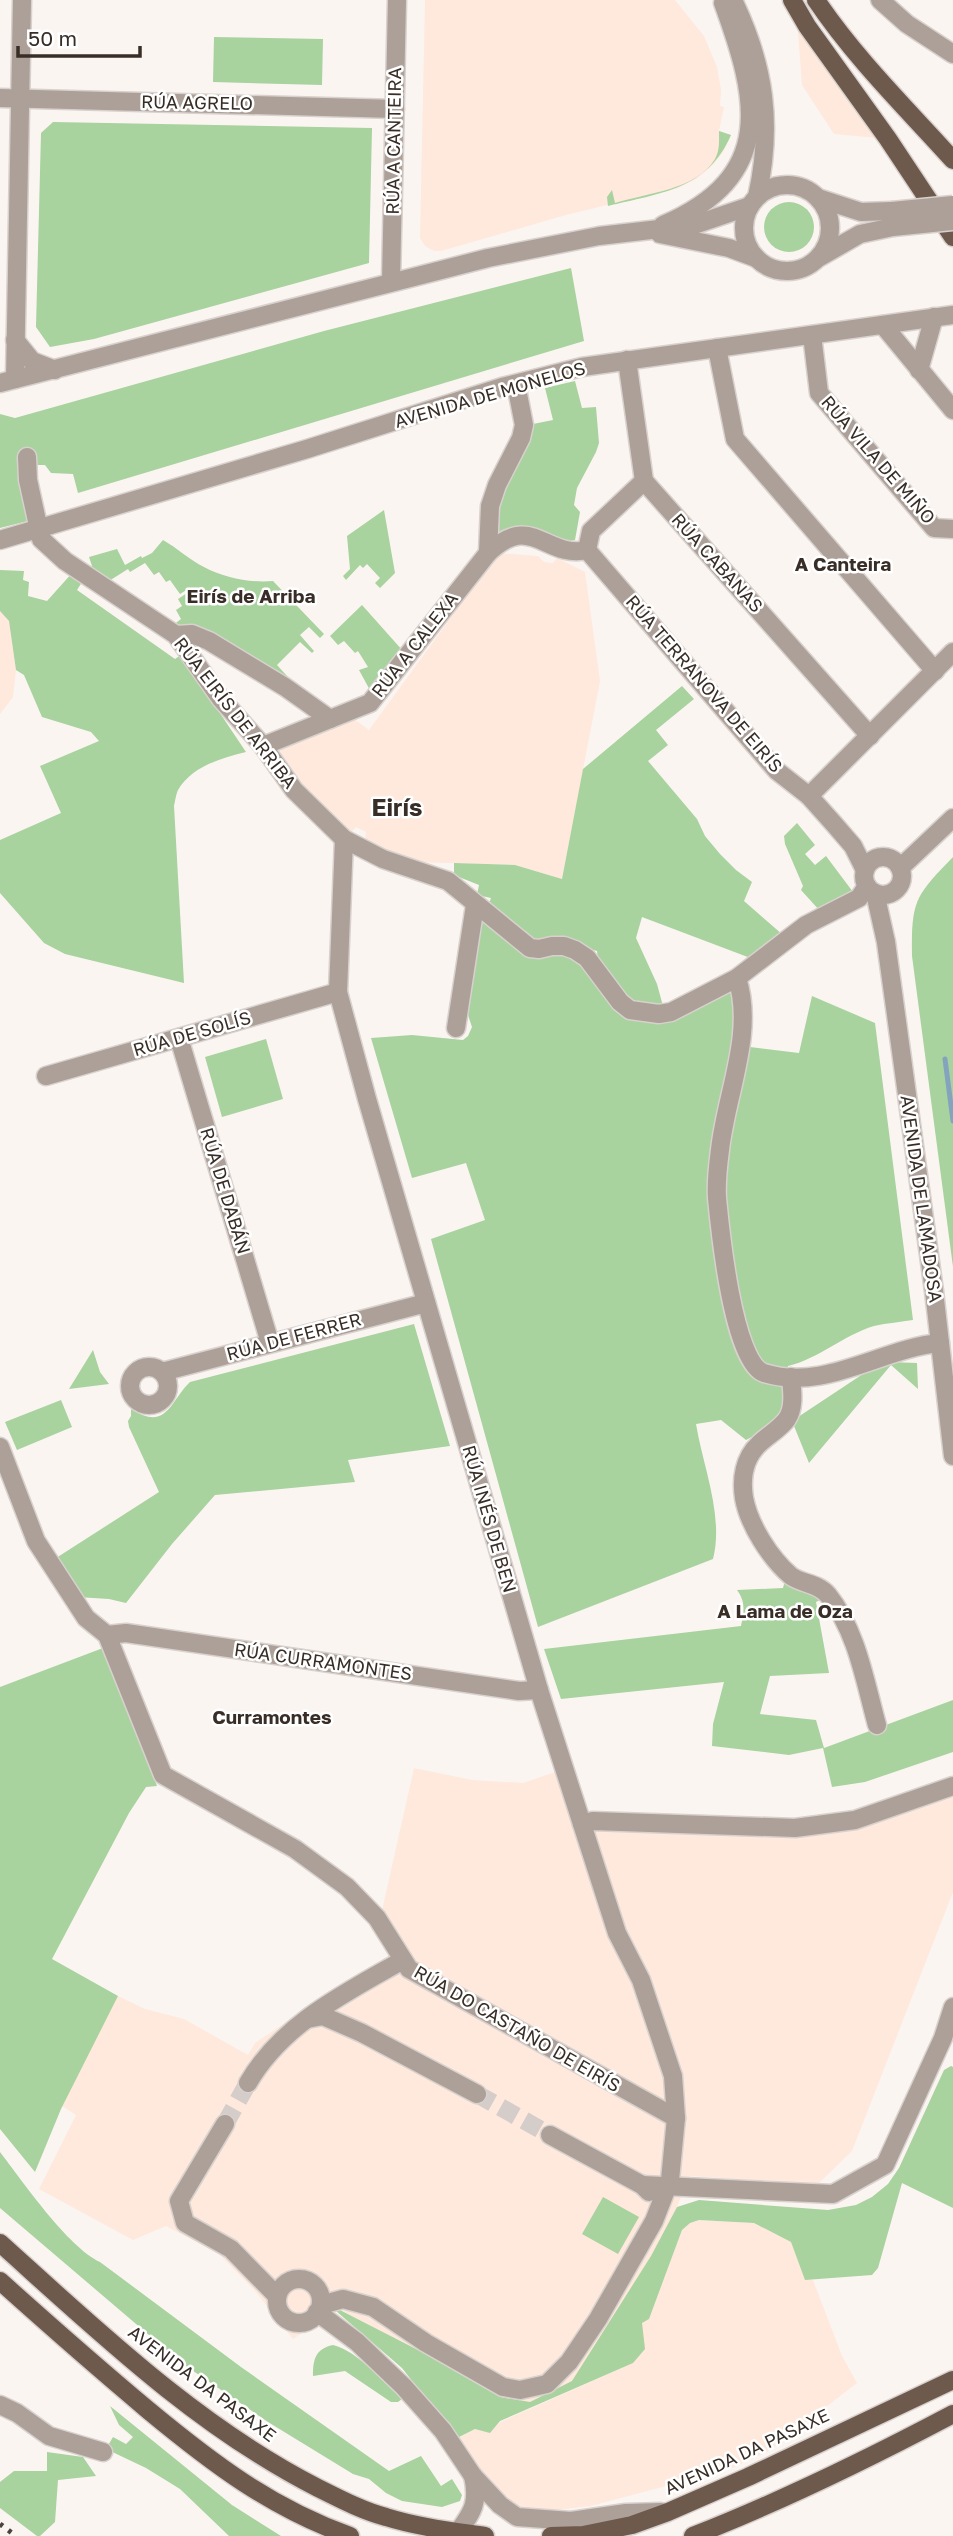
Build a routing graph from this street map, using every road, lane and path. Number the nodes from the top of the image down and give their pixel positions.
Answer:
1 (22, 0) edge
2 (397, 0) edge
3 (792, 0) edge
4 (816, 0) edge
5 (880, 0) edge
6 (725, 1) edge
7 (953, 54) edge
8 (0, 99) edge
9 (19, 99) junction
10 (395, 109) junction
11 (953, 160) edge
12 (9, 188) edge
13 (818, 198) junction
14 (754, 201) junction
15 (953, 205) edge
16 (893, 219) junction
17 (953, 221) edge
18 (647, 232) junction
19 (953, 237) edge
20 (756, 258) junction
21 (817, 259) junction
22 (391, 282) junction
23 (953, 315) edge
24 (934, 317) junction
25 (883, 325) junction
26 (812, 335) junction
27 (15, 340) junction
28 (717, 348) junction
29 (627, 360) junction
30 (55, 370) junction
31 (919, 370) junction
32 (8, 381) edge
33 (516, 384) junction
34 (953, 410) edge
35 (27, 457) dead end
36 (644, 481) junction
37 (953, 529) edge
38 (39, 530) junction
39 (0, 540) edge
40 (587, 550) junction
41 (488, 553) junction
42 (176, 635) junction
43 (953, 652) edge
44 (936, 671) junction
45 (330, 719) junction
46 (870, 736) junction
47 (263, 746) junction
48 (809, 796) junction
49 (953, 818) edge
50 (344, 839) junction
51 (881, 875) junction
52 (475, 905) junction
53 (737, 978) junction
54 (338, 992) junction
55 (456, 1028) dead end
56 (179, 1038) junction
57 (46, 1076) dead end
58 (426, 1303) junction
59 (270, 1343) junction
60 (940, 1343) junction
61 (162, 1371) dead end
62 (791, 1377) junction
63 (0, 1447) edge
64 (953, 1456) edge
65 (107, 1636) junction
66 (539, 1689) junction
67 (877, 1726) dead end
68 (953, 1786) edge
69 (582, 1824) junction
70 (403, 1960) junction
71 (953, 2007) edge
72 (306, 2019) junction
73 (948, 2040) edge
74 (248, 2083) tunnel mouth
75 (477, 2094) tunnel mouth
76 (676, 2118) junction
77 (225, 2124) tunnel mouth
78 (550, 2135) tunnel mouth
79 (665, 2196) junction
80 (0, 2243) edge
81 (0, 2281) edge
82 (276, 2296) junction
83 (319, 2308) junction
84 (953, 2380) edge
85 (0, 2405) edge
86 (953, 2416) edge
87 (103, 2452) dead end
88 (473, 2476) junction
89 (668, 2512) junction
90 (458, 2532) junction
91 (350, 2536) edge
92 (485, 2536) edge
93 (551, 2536) edge
94 (693, 2536) edge

1 - 9 street
2 - 10 street, RÚA A CANTEIRA
3 - 19 main road
4 - 11 main road
5 - 7 street
6 - 14 street
6 - 18 street
8 - 9 street, RÚA AGRELO
9 - 10 street, RÚA AGRELO
9 - 12 street
10 - 22 street, RÚA A CANTEIRA
12 - 27 street
13 - 14 street
13 - 16 street
13 - 21 street
14 - 18 street
14 - 20 street
15 - 16 street, bridge
16 - 17 street, bridge
16 - 21 street
18 - 20 street
18 - 22 street
20 - 21 street
22 - 30 street
23 - 24 street, AVENIDA DE MONELOS
24 - 25 street, AVENIDA DE MONELOS
24 - 31 street
25 - 26 street, AVENIDA DE MONELOS
25 - 31 street
26 - 28 street, AVENIDA DE MONELOS
26 - 37 street, RÚA VILA DE MIÑO
27 - 30 street
27 - 32 street
28 - 29 street, AVENIDA DE MONELOS
28 - 44 street
29 - 33 street, AVENIDA DE MONELOS
29 - 36 street
30 - 32 street
31 - 34 street
33 - 38 street, AVENIDA DE MONELOS
33 - 41 street
35 - 38 street
36 - 40 street
36 - 46 street, RÚA CABANAS
38 - 39 street, AVENIDA DE MONELOS
38 - 42 street, RÚA EIRÍS DE ARRIBA
40 - 41 street, RÚA A CALEXA
40 - 48 street, RÚA TERRANOVA DE EIRÍS
41 - 45 street, RÚA A CALEXA
42 - 45 street
42 - 47 street, RÚA EIRÍS DE ARRIBA
43 - 44 street
44 - 46 street
45 - 47 street, RÚA A CALEXA
46 - 48 street
47 - 50 street, RÚA EIRÍS DE ARRIBA
48 - 51 street, RÚA TERRANOVA DE EIRÍS
49 - 51 street
50 - 52 street, RÚA EIRÍS DE ARRIBA
50 - 54 street, RÚA INÉS DE BEN
51 - 53 street, RÚA EIRÍS DE ARRIBA
51 - 60 street, AVENIDA DE LAMADOSA
52 - 53 street, RÚA EIRÍS DE ARRIBA
52 - 55 street
53 - 62 street
54 - 56 street, RÚA DE SOLÍS
54 - 58 street, RÚA INÉS DE BEN
56 - 57 street, RÚA DE SOLÍS
56 - 59 street, RÚA DE DABÁN
58 - 59 street, RÚA DE FERRER
58 - 66 street, RÚA INÉS DE BEN
59 - 61 street, RÚA DE FERRER
60 - 62 street
60 - 64 street, AVENIDA DE LAMADOSA
62 - 67 street
63 - 65 street, RÚA DO CASTAÑO DE EIRÍS
65 - 66 street, RÚA CURRAMONTES
65 - 70 street, RÚA DO CASTAÑO DE EIRÍS
66 - 69 street, RÚA INÉS DE BEN
68 - 69 street
69 - 76 street, RÚA INÉS DE BEN
70 - 72 street
70 - 76 street, RÚA DO CASTAÑO DE EIRÍS
71 - 73 street
72 - 74 street
72 - 75 street
73 - 79 street
76 - 79 street, RÚA INÉS DE BEN
77 - 82 street
78 - 79 street
79 - 83 street, RÚA INÉS DE BEN
80 - 90 main road, AVENIDA DA PASAXE
81 - 91 main road
82 - 83 street
82 - 83 street
83 - 88 street
84 - 89 main road, AVENIDA DA PASAXE
85 - 87 street
86 - 94 main road
88 - 89 street
88 - 90 street
89 - 93 main road, AVENIDA DA PASAXE
90 - 92 main road, AVENIDA DA PASAXE

